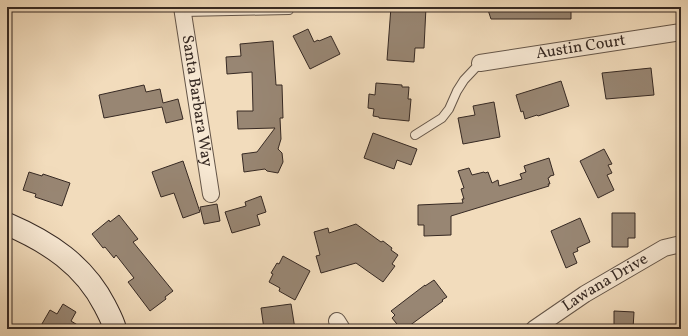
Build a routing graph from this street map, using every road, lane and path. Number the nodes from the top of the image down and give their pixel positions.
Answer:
1 (182, 9) edge
2 (289, 10) dead end
3 (681, 32) edge
4 (480, 63) joint
5 (415, 135) dead end
6 (211, 194) dead end
7 (7, 224) edge
8 (681, 244) edge
9 (115, 329) edge
10 (534, 329) edge

1 - 2 lane
1 - 6 street, Santa Barbara Way
3 - 4 street, Austin Court
4 - 5 lane
7 - 9 street
8 - 10 street, Lawana Drive

